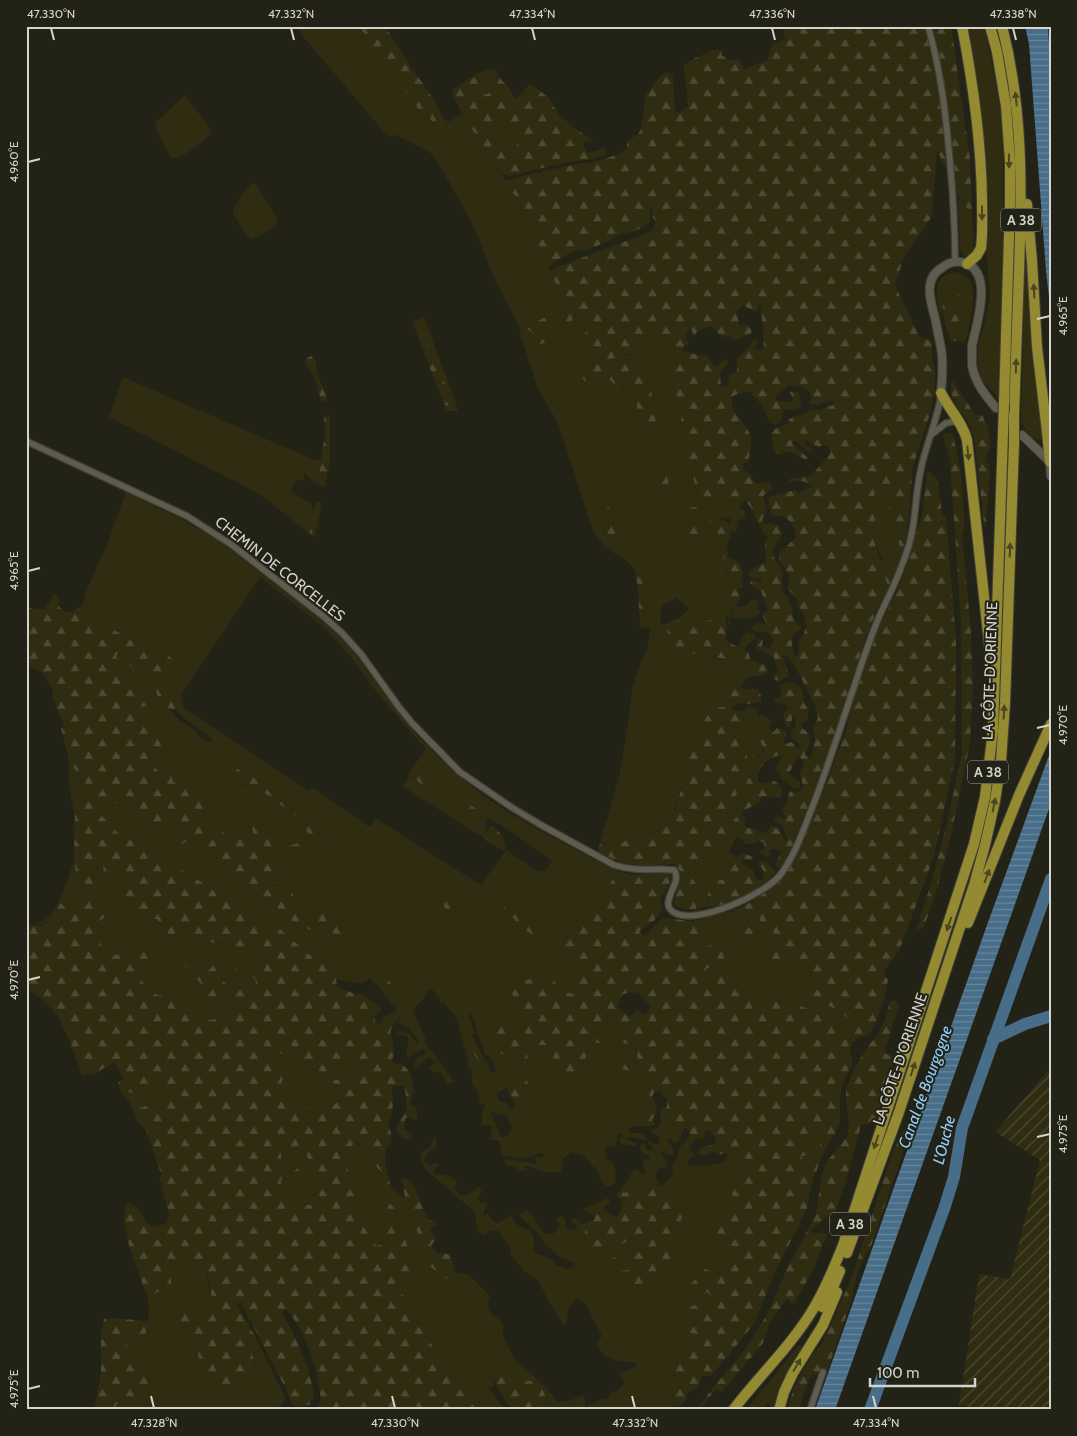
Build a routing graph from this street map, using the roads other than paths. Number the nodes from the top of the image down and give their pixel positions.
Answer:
1 (928, 26) edge
2 (962, 26) edge
3 (990, 26) edge
4 (1002, 26) edge
5 (1018, 118) junction
6 (955, 261) junction
7 (967, 264) junction
8 (942, 393) junction
9 (1000, 405) junction
10 (958, 421) junction
11 (1022, 435) dead end
12 (930, 437) junction
13 (26, 441) edge
14 (1050, 462) edge
15 (1051, 476) edge
16 (994, 699) junction
17 (1051, 724) edge
18 (941, 986) junction
19 (856, 1228) junction
20 (824, 1372) dead end
21 (733, 1410) edge
22 (741, 1410) edge
23 (779, 1410) edge
24 (810, 1410) edge

1 - 6 street
2 -> 7 highway
3 -> 9 highway, LA CÔTE-D'ORIENNE / A 38
5 -> 4 highway, LA CÔTE-D'ORIENNE / A 38
14 -> 5 highway
18 -> 5 highway, LA CÔTE-D'ORIENNE / A 38, bridge
6 - 7 main road
6 - 8 main road
7 - 9 main road
8 - 10 highway
8 - 12 street
9 - 16 highway, LA CÔTE-D'ORIENNE / A 38, bridge
10 - 12 street
10 -> 16 highway
11 - 14 main road
12 - 13 street, CHEMIN DE CORCELLES
14 - 15 main road
16 -> 21 highway, LA CÔTE-D'ORIENNE / A 38
18 -> 17 highway
19 -> 18 highway, LA CÔTE-D'ORIENNE / A 38
19 - 22 highway, LA CÔTE-D'ORIENNE / A 38
23 -> 19 highway
20 - 24 street

